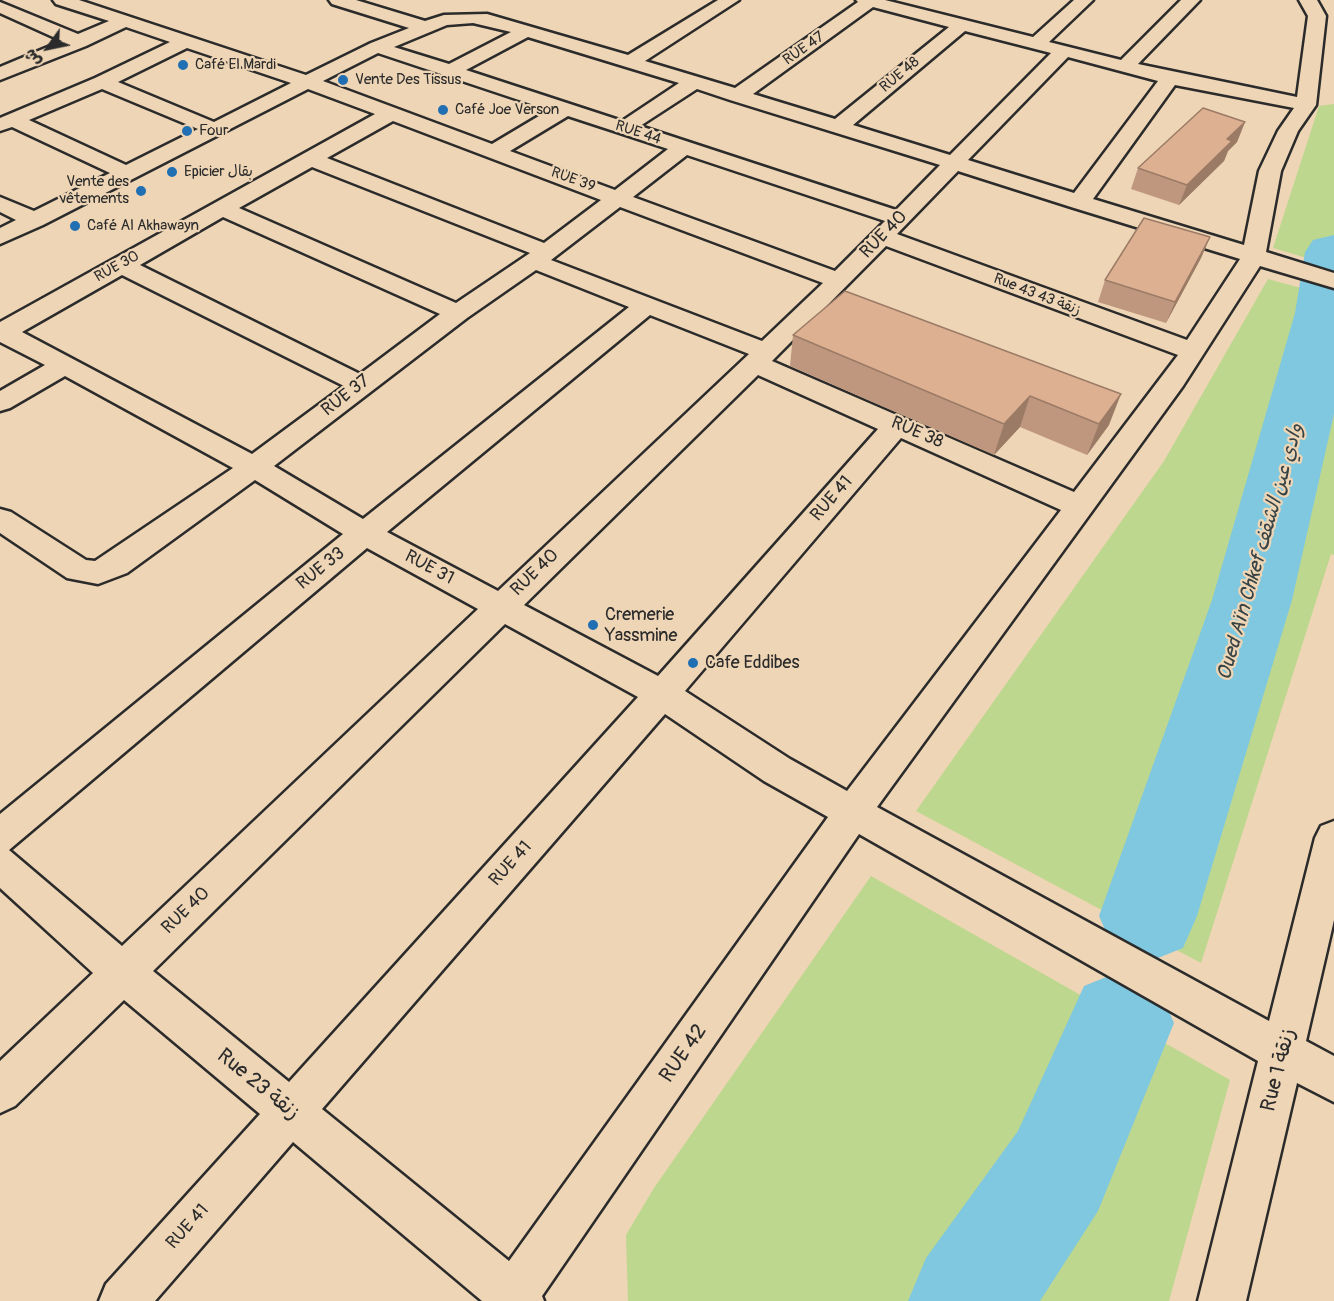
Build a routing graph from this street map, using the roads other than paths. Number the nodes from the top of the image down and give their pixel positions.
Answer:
1 (62, 0) edge
2 (338, 0) edge
3 (495, 0) edge
4 (729, 0) edge
5 (1084, 0) edge
6 (1191, 0) edge
7 (1308, 0) edge
8 (867, 1) edge
9 (0, 7) edge
10 (458, 18) junction
11 (125, 21) junction
12 (963, 24) junction
13 (424, 27) junction
14 (526, 31) junction
15 (186, 41) junction
16 (80, 42) junction
17 (377, 46) junction
18 (1051, 47) junction
19 (630, 62) junction
20 (1126, 66) junction
21 (452, 70) junction
22 (0, 76) edge
23 (1170, 78) junction
24 (102, 82) junction
25 (307, 82) junction
26 (694, 82) junction
27 (737, 96) junction
28 (55, 102) junction
29 (1306, 105) junction
30 (565, 109) junction
31 (392, 113) junction
32 (6, 122) edge
33 (624, 128) junction
34 (838, 128) junction
35 (214, 129) junction
36 (683, 148) junction
37 (496, 151) junction
38 (310, 159) junction
39 (953, 164) junction
40 (126, 173) junction
41 (620, 197) junction
42 (1079, 202) junction
43 (0, 204) edge
44 (223, 209) junction
45 (35, 220) junction
46 (891, 227) junction
47 (0, 237) edge
48 (540, 257) junction
49 (1253, 258) junction
50 (121, 265) junction
51 (1334, 281) edge
52 (832, 297) junction
53 (646, 306) junction
54 (458, 313) junction
55 (1, 332) edge
56 (1192, 351) junction
57 (759, 357) junction
58 (65, 365) junction
59 (360, 384) junction
60 (0, 402) edge
61 (897, 425) junction
62 (254, 468) junction
63 (1079, 506) junction
64 (0, 519) edge
65 (366, 534) junction
66 (501, 606) junction
67 (662, 694) junction
68 (854, 812) junction
69 (0, 837) edge
70 (1333, 848) edge
71 (0, 864) edge
72 (122, 972) junction
73 (1283, 1052) junction
74 (1334, 1080) edge
75 (0, 1091) edge
76 (291, 1112) junction
77 (517, 1298) edge
78 (123, 1301) edge
79 (1222, 1301) edge

1 - 11 street, RUE 39
2 - 13 street
3 - 10 street
4 - 19 street
5 - 18 street, RUE 40
6 - 20 street
7 - 29 street
8 - 12 street
8 - 27 street, RUE 47
9 - 16 street
10 - 13 street
10 - 14 street
11 - 15 street, RUE 39
11 - 16 street
12 - 18 street
12 - 34 street, RUE 48
13 - 17 street
14 - 19 street
14 - 21 street
15 - 24 street
15 - 25 street, RUE 39
16 - 22 street
17 - 21 street, RUE 44
17 - 25 street
18 - 20 street
18 - 39 street, RUE 40
19 - 26 street
20 - 23 street
21 - 30 street, RUE 44
22 - 28 street
23 - 29 street
23 - 42 street
24 - 28 street
24 - 35 street
25 - 31 street, RUE 39
25 - 35 street
26 - 27 street
26 - 33 street
27 - 34 street
28 - 32 street
29 - 49 street
30 - 33 street, RUE 44
30 - 37 street
31 - 37 street, RUE 39
31 - 38 street, RUE 30
32 - 40 street
33 - 36 street, RUE 44
34 - 39 street
35 - 40 street
36 - 41 street, RUE 37
36 - 46 street, RUE 44
37 - 41 street, RUE 39
38 - 44 street, RUE 30
38 - 48 street, RUE 38
39 - 42 street
39 - 46 street, RUE 40
40 - 45 street
41 - 48 street, RUE 37
41 - 52 street, RUE 39
42 - 49 street
43 - 45 street
44 - 50 street, RUE 30
44 - 54 street
45 - 47 street
46 - 52 street, RUE 40
46 - 56 street, Rue 43 زنقة 43
48 - 53 street, RUE 38
48 - 54 street, RUE 37
49 - 51 street
49 - 56 street, RUE 42
50 - 55 street, RUE 30
50 - 59 street
52 - 57 street, RUE 40
53 - 57 street, RUE 38
53 - 65 street, RUE 33
54 - 59 street, RUE 37
55 - 58 street, RUE 31
56 - 63 street, RUE 42
57 - 61 street, RUE 38
57 - 66 street, RUE 40
58 - 60 street
58 - 62 street, RUE 31
59 - 62 street, RUE 37
61 - 63 street, RUE 38
61 - 67 street, RUE 41
62 - 64 street, RUE 37
62 - 65 street, RUE 31
63 - 68 street, RUE 42
65 - 66 street, RUE 31
65 - 69 street, RUE 33
66 - 67 street, RUE 31
66 - 72 street, RUE 40
67 - 68 street, RUE 31
67 - 76 street, RUE 41
68 - 73 street, RUE 31
68 - 77 street, RUE 42
70 - 73 street, Rue 1 زنقة
71 - 72 street, Rue 23 زنقة
72 - 75 street, RUE 40
72 - 76 street, Rue 23 زنقة
73 - 74 street, RUE 31
73 - 79 street, Rue 1 زنقة
76 - 77 street, Rue 23 زنقة
76 - 78 street, RUE 41

